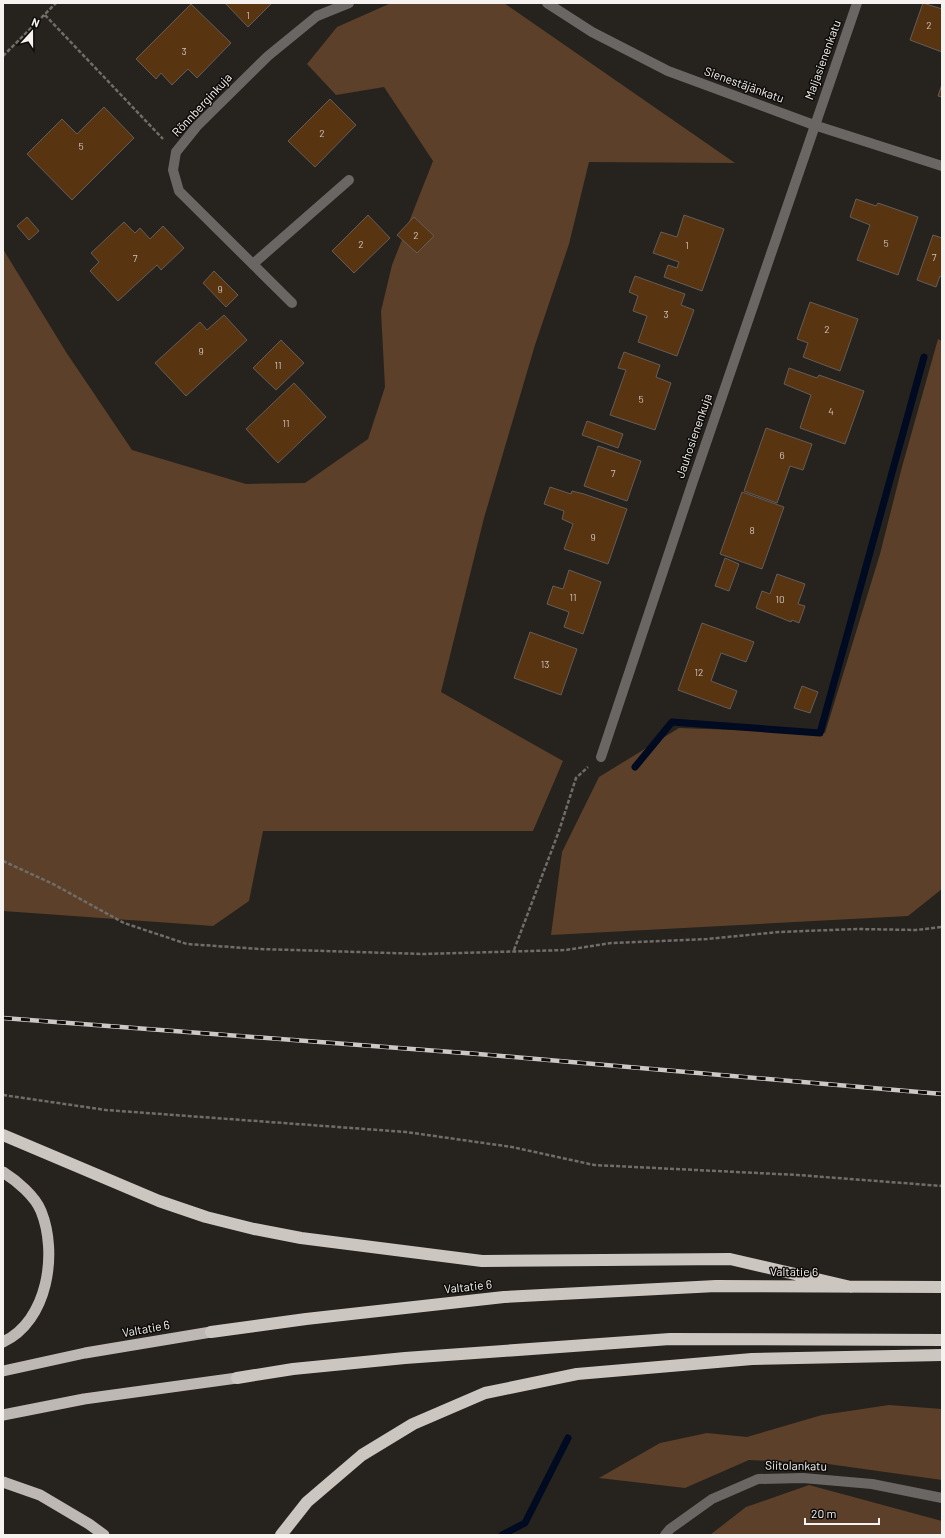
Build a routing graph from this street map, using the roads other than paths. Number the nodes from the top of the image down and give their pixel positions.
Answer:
1 (350, 3) edge
2 (548, 3) edge
3 (857, 3) edge
4 (814, 125) junction
5 (942, 166) edge
6 (349, 180) dead end
7 (253, 264) junction
8 (292, 303) dead end
9 (601, 757) road end
10 (3, 1135) edge
11 (3, 1172) edge
12 (851, 1287) junction
13 (942, 1287) edge
14 (211, 1332) joint
15 (942, 1340) edge
16 (3, 1342) edge
17 (942, 1355) edge
18 (3, 1371) edge
19 (237, 1378) joint
20 (3, 1415) edge
21 (3, 1482) edge
22 (942, 1498) edge
23 (104, 1535) edge
24 (281, 1535) edge
25 (665, 1535) edge

1 - 7 street, Rönnberginkuja
2 - 4 street, Sienestäjänkatu
3 - 4 street, Maljasienenkatu
4 - 5 street, Sienestäjänkatu
4 - 9 street, Jauhosienenkuja
6 - 7 street
7 - 8 street, Rönnberginkuja
10 - 12 highway
11 - 16 highway
12 - 13 highway, Valtatie 6
12 - 14 highway, Valtatie 6
14 - 18 highway, Valtatie 6
15 - 19 highway
17 - 24 highway
19 - 20 highway
21 - 23 highway
22 - 25 street, Siitolankatu

